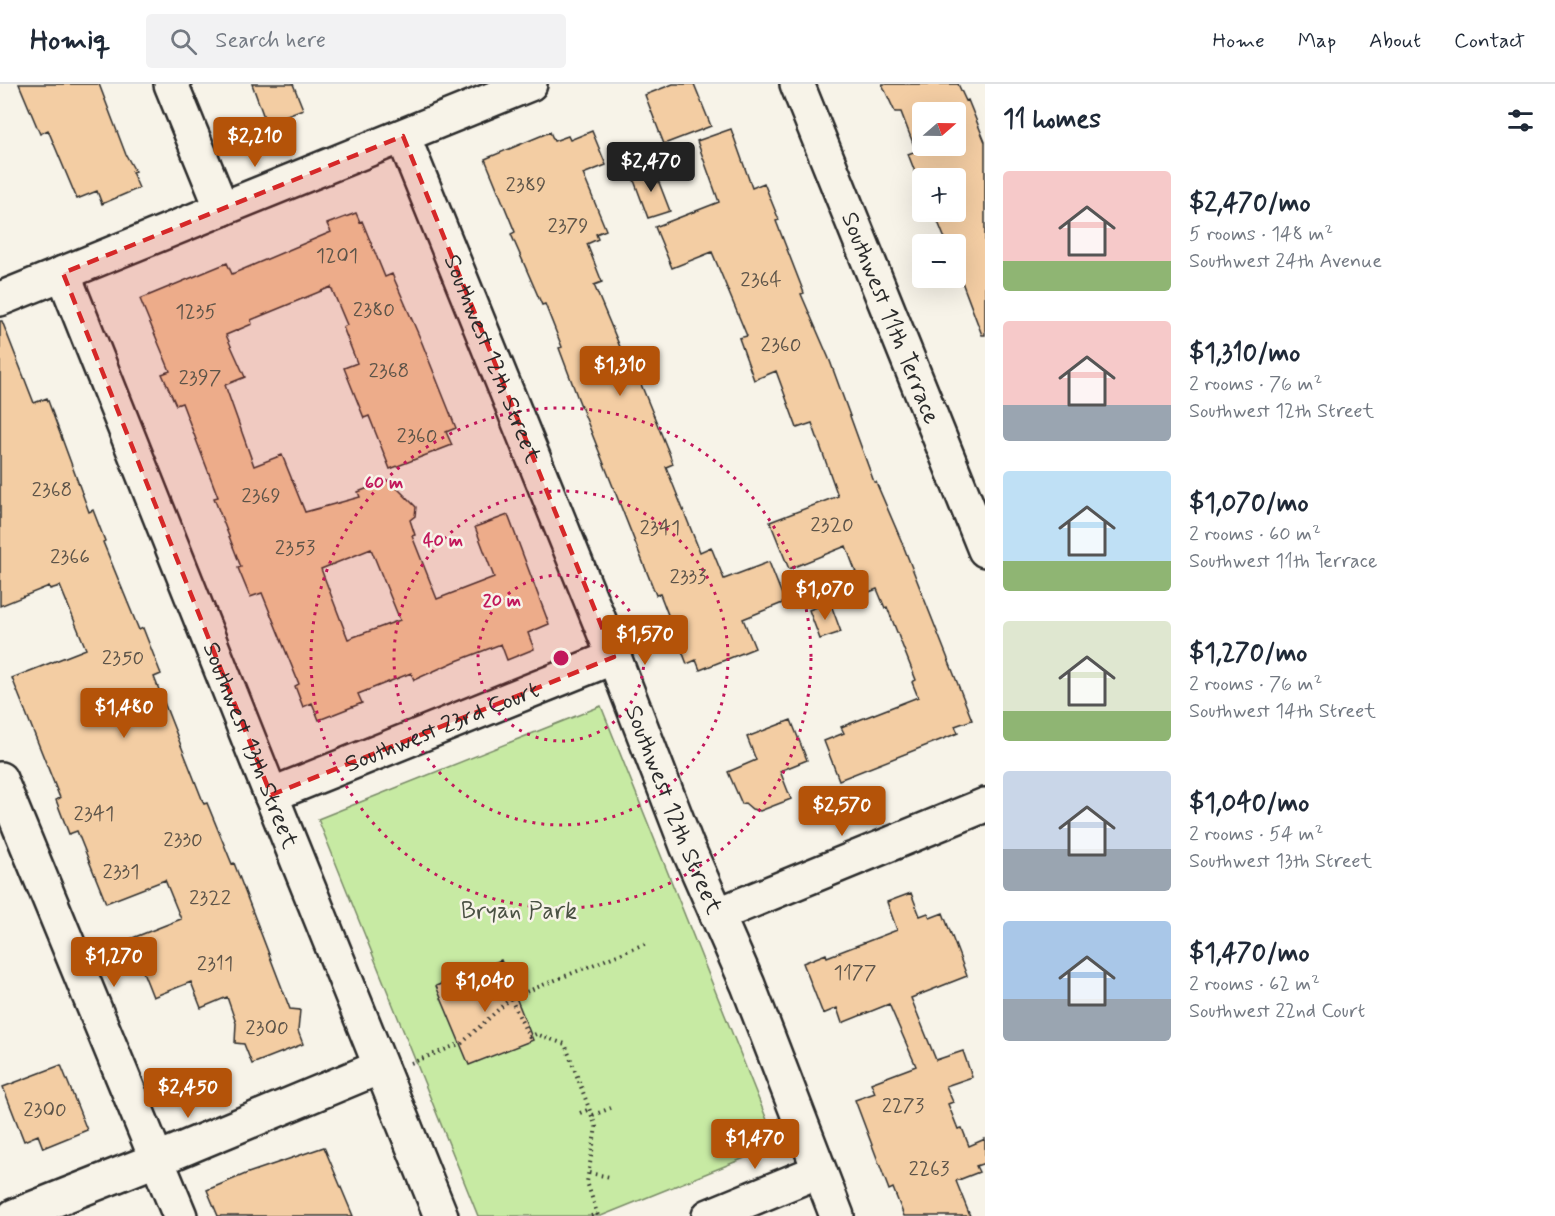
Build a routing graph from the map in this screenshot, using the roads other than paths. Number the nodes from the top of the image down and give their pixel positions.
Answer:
1 (171, 84) edge
2 (530, 84) edge
3 (797, 84) edge
4 (403, 136) junction
5 (222, 209) junction
6 (63, 273) junction
7 (0, 299) edge
8 (985, 550) edge
9 (614, 657) junction
10 (0, 780) edge
11 (271, 795) junction
12 (985, 805) edge
13 (717, 915) junction
14 (395, 1065) junction
15 (157, 1159) junction
16 (819, 1171) junction
17 (14, 1216) edge
18 (180, 1216) edge
19 (441, 1216) edge
20 (709, 1216) edge
21 (837, 1216) edge

1 - 5 street
2 - 4 street
3 - 8 street, Southwest 11th Terrace
4 - 5 street
4 - 9 street, Southwest 12th Street
5 - 6 street
6 - 7 street
6 - 11 street, Southwest 13th Street
9 - 11 street, Southwest 23rd Court
9 - 13 street, Southwest 12th Street
10 - 15 street
11 - 14 street, Southwest 13th Street
12 - 13 street
13 - 16 street, Southwest 12th Street
14 - 15 street
14 - 19 street, Southwest 13th Street
15 - 17 street
15 - 18 street
16 - 20 street
16 - 21 street, Southwest 12th Street

